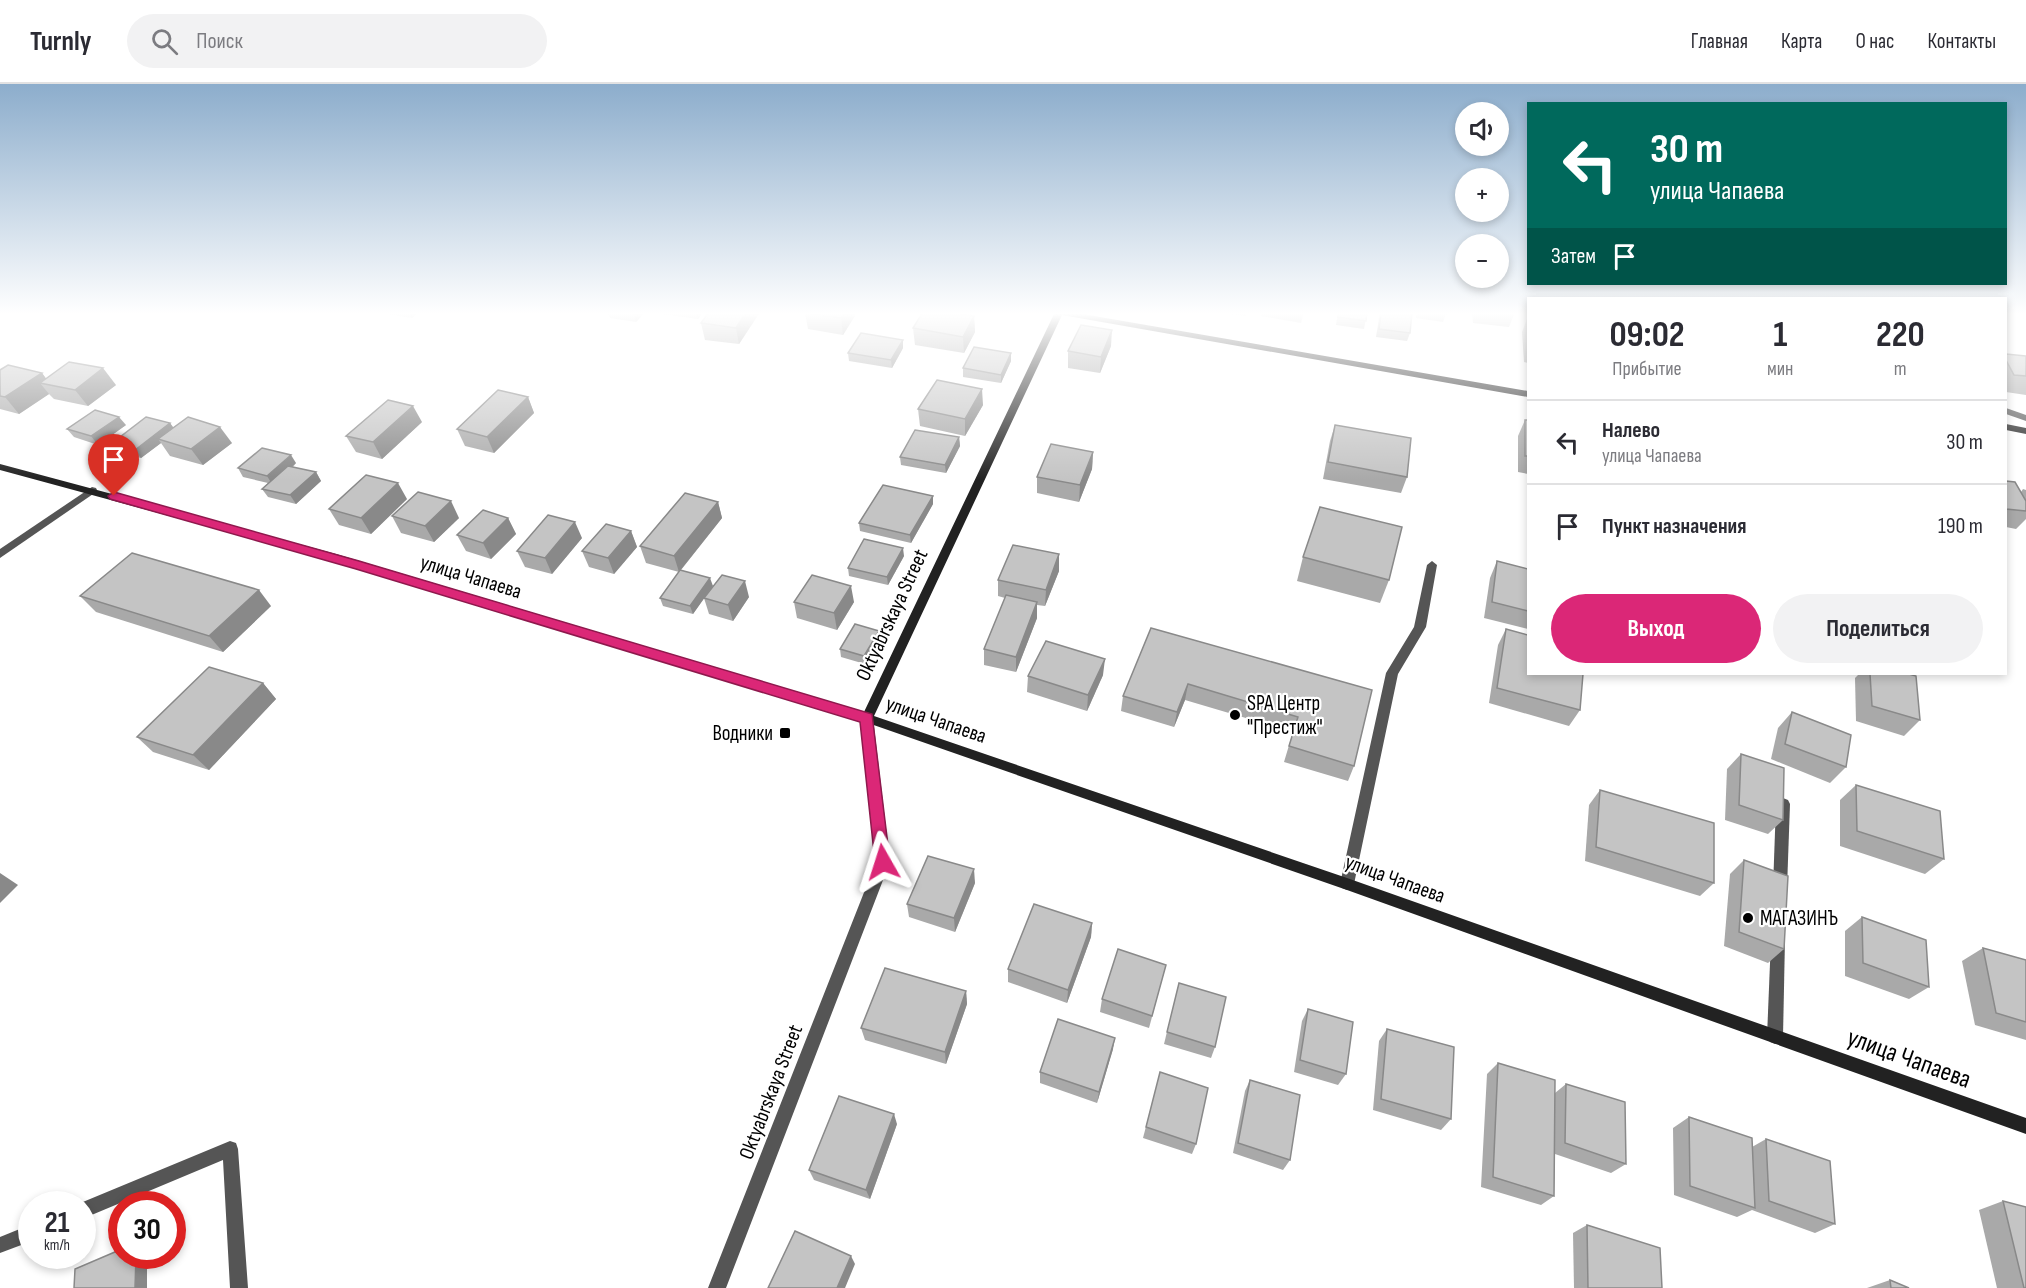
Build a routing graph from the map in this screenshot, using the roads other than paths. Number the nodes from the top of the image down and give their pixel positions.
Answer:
1 (1032, 368) edge
2 (1380, 368) edge
3 (1527, 394) edge
4 (2007, 411) edge
5 (2026, 418) edge
6 (2007, 427) edge
7 (2026, 431) edge
8 (0, 466) edge
9 (92, 490) junction
10 (0, 554) edge
11 (1432, 565) dead end
12 (867, 718) junction
13 (1783, 788) edge
14 (1347, 884) junction
15 (1780, 906) edge
16 (1779, 930) edge
17 (1775, 1037) junction
18 (2026, 1126) edge
19 (96, 1205) edge
20 (18, 1238) edge
21 (0, 1245) edge
22 (239, 1288) edge
23 (717, 1288) edge

1 - 12 main road, Oktyabrskaya Street
2 - 3 main road
4 - 5 street
6 - 7 main road
8 - 9 main road, улица Чапаева
9 - 10 street
9 - 12 main road, улица Чапаева
11 - 14 street
12 - 14 main road, улица Чапаева
12 - 23 street, Oktyabrskaya Street
13 - 15 street
14 - 17 main road, улица Чапаева
16 - 17 street
17 - 18 main road, улица Чапаева
19 - 22 street
20 - 21 street

